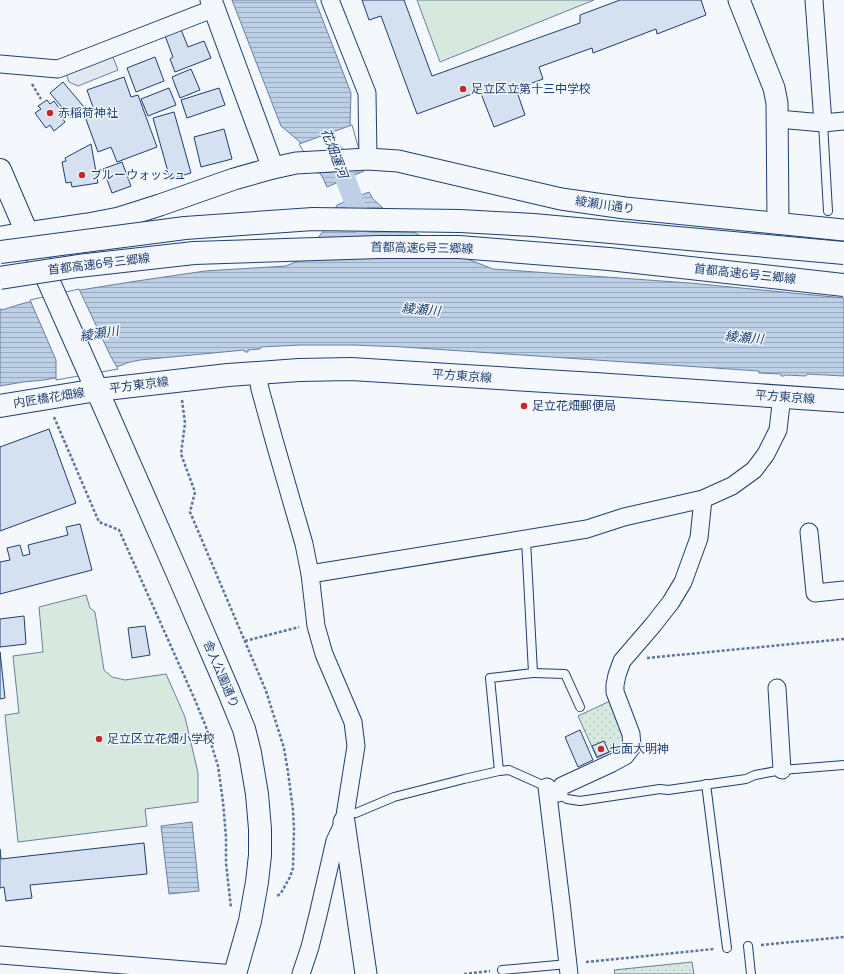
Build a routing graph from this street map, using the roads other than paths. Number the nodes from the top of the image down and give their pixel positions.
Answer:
1 (330, 0) edge
2 (739, 0) edge
3 (814, 0) edge
4 (213, 4) edge
5 (0, 64) edge
6 (778, 119) junction
7 (844, 121) edge
8 (823, 123) junction
9 (364, 159) junction
10 (273, 168) junction
11 (0, 170) edge
12 (828, 211) dead end
13 (778, 223) junction
14 (844, 230) edge
15 (27, 233) junction
16 (0, 238) edge
17 (0, 252) edge
18 (844, 253) edge
19 (0, 278) edge
20 (844, 285) edge
21 (257, 373) junction
22 (94, 382) junction
23 (782, 396) junction
24 (844, 401) edge
25 (0, 406) edge
26 (703, 499) junction
27 (809, 532) dead end
28 (526, 540) junction
29 (310, 574) junction
30 (844, 590) edge
31 (533, 673) junction
32 (777, 688) dead end
33 (580, 707) dead end
34 (844, 765) edge
35 (782, 770) junction
36 (499, 771) junction
37 (706, 784) junction
38 (552, 790) junction
39 (344, 818) junction
40 (748, 946) road end
41 (727, 948) road end
42 (0, 955) edge
43 (92, 968) edge
44 (568, 969) edge
45 (502, 970) road end
46 (235, 974) edge
47 (301, 974) edge
48 (366, 974) edge
49 (751, 974) edge

1 - 9 street
2 - 6 street
3 - 8 street
4 - 5 street
4 - 10 street
6 - 8 street
6 - 13 street
7 - 8 street
8 - 12 lane
9 - 10 street, 綾瀬川通り
9 - 13 street, 綾瀬川通り
10 - 15 street, 綾瀬川通り
11 - 15 main road, 舎人公園通り
13 - 14 street, 綾瀬川通り
15 - 16 main road
15 - 22 main road, 舎人公園通り
17 - 18 main road, 首都高速6号三郷線, bridge
19 - 20 main road, 首都高速6号三郷線, bridge
21 - 22 main road, 平方東京線
21 - 23 main road, 平方東京線
21 - 29 street
22 - 25 main road, 内匠橋花畑線
22 - 46 main road, 舎人公園通り
23 - 24 main road, 平方東京線
23 - 26 street
26 - 28 street
26 - 38 street
27 - 30 street
28 - 29 street
28 - 31 lane
29 - 39 street
31 - 33 lane
31 - 36 lane
32 - 35 street
34 - 35 lane
35 - 37 lane
36 - 38 lane
36 - 39 lane
37 - 38 lane
37 - 41 lane
38 - 44 street
39 - 47 street
39 - 48 street
40 - 49 lane
42 - 43 street
43 - 46 street
44 - 45 lane

